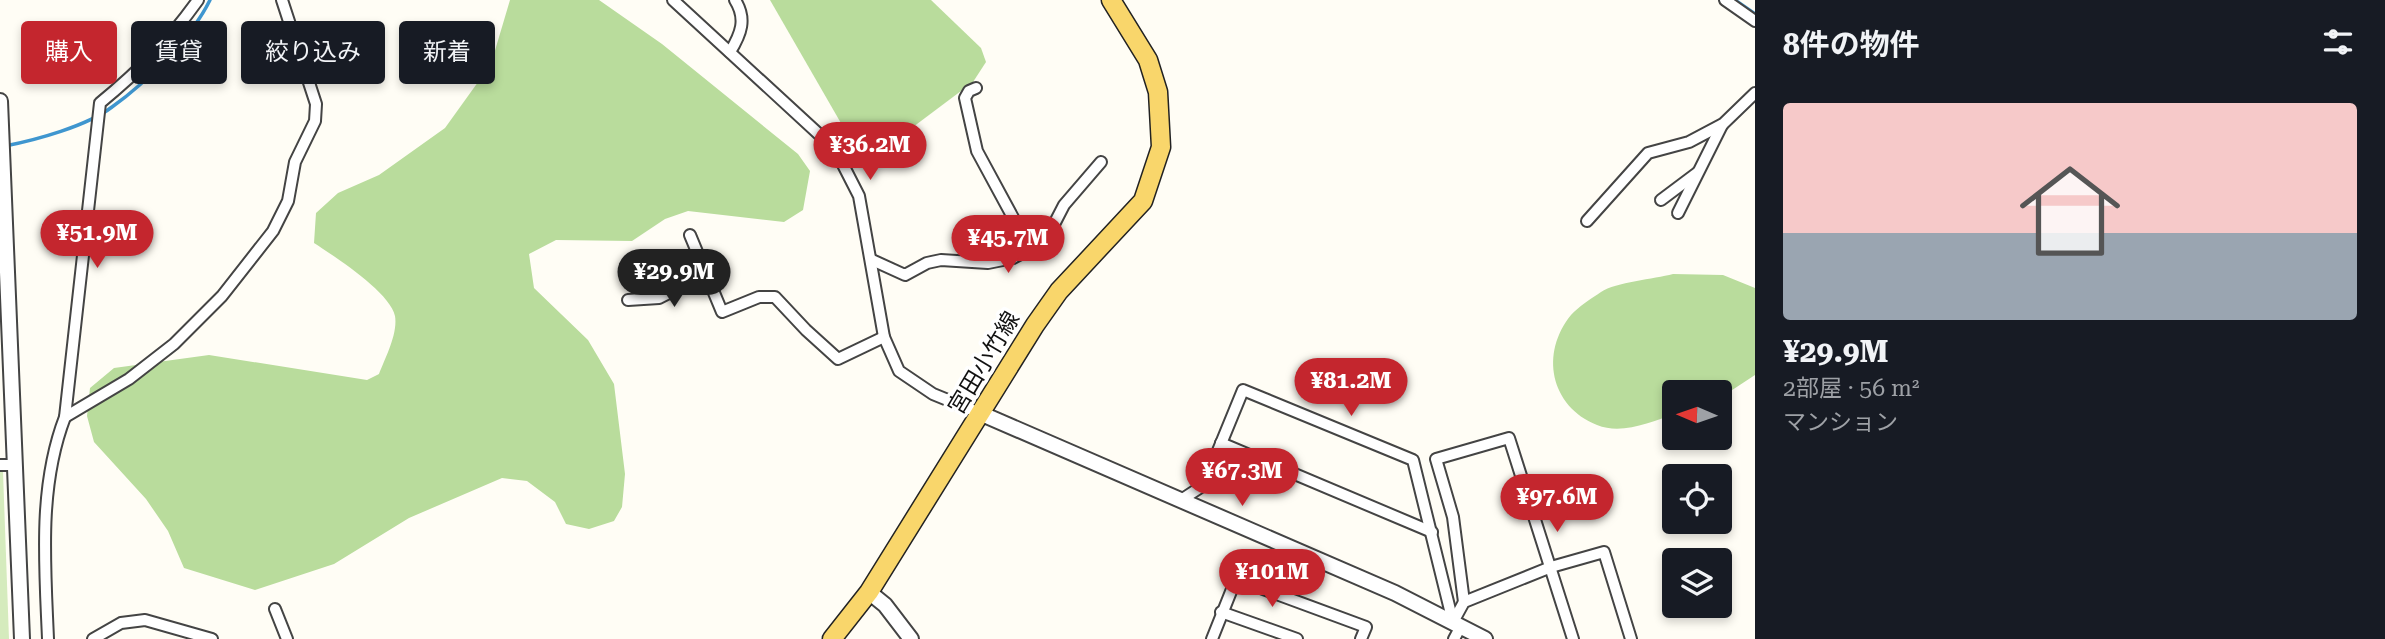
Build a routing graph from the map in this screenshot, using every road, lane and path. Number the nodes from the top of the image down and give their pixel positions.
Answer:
1 (198, 0) edge
2 (282, 0) edge
3 (673, 0) edge
4 (735, 0) edge
5 (1111, 0) edge
6 (1724, 0) edge
7 (1755, 21) edge
8 (730, 52) junction
9 (976, 88) dead end
10 (1755, 93) edge
11 (0, 101) edge
12 (1723, 124) junction
13 (1101, 162) dead end
14 (1699, 171) junction
15 (1661, 200) dead end
16 (1678, 213) dead end
17 (1587, 221) dead end
18 (690, 235) dead end
19 (1030, 249) junction
20 (872, 260) junction
21 (706, 274) junction
22 (628, 300) dead end
23 (884, 337) junction
24 (982, 414) junction
25 (65, 416) junction
26 (1221, 443) junction
27 (7, 465) edge
28 (1181, 500) junction
29 (1433, 532) junction
30 (1550, 567) junction
31 (869, 592) junction
32 (1464, 602) junction
33 (275, 609) dead end
34 (1221, 612) junction
35 (1456, 629) edge
36 (22, 639) edge
37 (48, 639) edge
38 (93, 639) edge
39 (212, 639) edge
40 (287, 639) edge
41 (832, 639) edge
42 (911, 639) edge
43 (1212, 639) edge
44 (1297, 639) edge
45 (1361, 639) edge
46 (1485, 639) edge
47 (1573, 639) edge
48 (1631, 639) edge

1 - 25 street
2 - 25 street
3 - 8 street
4 - 8 street
5 - 24 main road, 宮田小竹線
6 - 7 street
8 - 20 street
9 - 19 street
10 - 12 street
11 - 27 street
12 - 14 street
12 - 17 street
13 - 19 street
14 - 15 street
14 - 16 street
18 - 21 street
19 - 20 street
20 - 23 street
21 - 22 street
21 - 23 street
23 - 24 street
24 - 28 street
24 - 31 main road, 宮田小竹線
25 - 37 street
26 - 28 street
26 - 29 street
26 - 29 street
27 - 36 street
28 - 35 street
29 - 35 street
30 - 32 street
30 - 32 street
30 - 47 street
30 - 48 street
31 - 41 main road, 宮田小竹線
31 - 42 street
32 - 35 street
33 - 40 street
34 - 43 street
34 - 44 street
34 - 45 street
35 - 46 street
38 - 39 street

